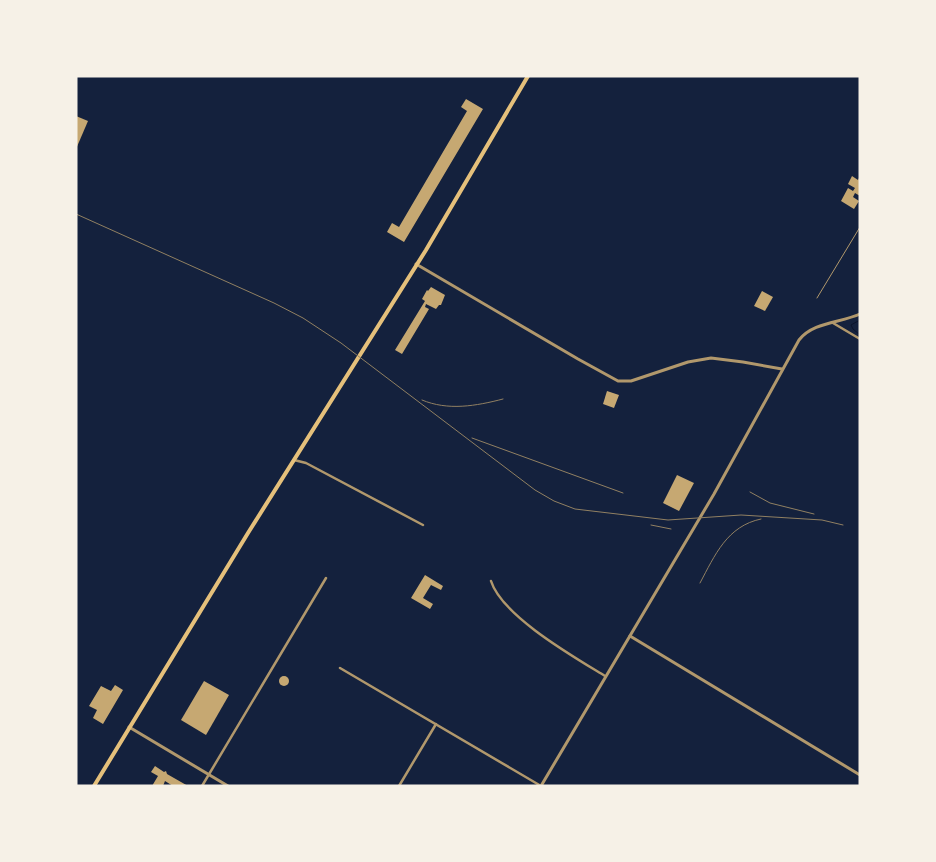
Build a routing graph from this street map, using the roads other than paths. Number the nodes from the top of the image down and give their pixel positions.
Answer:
1 (528, 76) edge
2 (860, 227) edge
3 (416, 264) junction
4 (817, 298) dead end
5 (860, 314) edge
6 (834, 323) junction
7 (860, 339) edge
8 (783, 370) junction
9 (294, 460) junction
10 (424, 525) dead end
11 (326, 578) dead end
12 (491, 581) dead end
13 (630, 636) junction
14 (340, 668) dead end
15 (605, 676) junction
16 (436, 724) junction
17 (129, 727) junction
18 (209, 774) junction
19 (860, 775) edge
20 (94, 786) edge
21 (202, 786) edge
22 (228, 786) edge
23 (399, 786) edge
24 (541, 786) edge

1 - 3 main road
2 - 4 lane
3 - 8 street
3 - 9 main road
5 - 6 street
6 - 7 street
6 - 8 street
8 - 13 street
9 - 10 street
9 - 17 main road
11 - 18 street
12 - 15 street
13 - 15 street
13 - 19 street
14 - 16 street
15 - 24 street
16 - 23 street
16 - 24 street
17 - 18 street
17 - 20 main road
18 - 21 street
18 - 22 street

